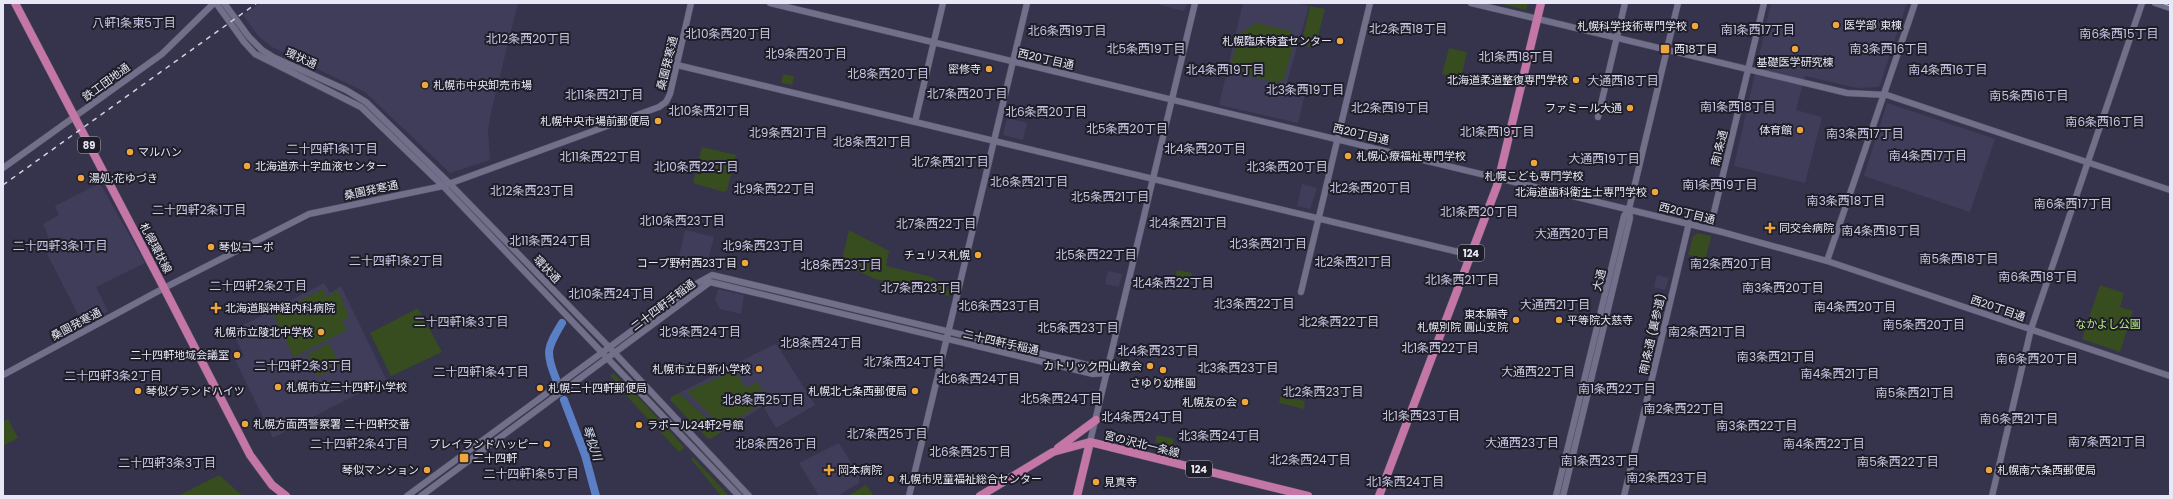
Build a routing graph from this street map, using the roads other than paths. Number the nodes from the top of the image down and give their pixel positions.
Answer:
1 (15, 3) edge
2 (215, 3) edge
3 (224, 3) edge
4 (691, 3) edge
5 (770, 3) edge
6 (943, 3) edge
7 (1027, 3) edge
8 (1195, 3) edge
9 (1370, 3) edge
10 (1471, 3) edge
11 (1541, 3) edge
12 (1625, 3) edge
13 (1678, 3) edge
14 (1764, 3) edge
15 (1915, 3) edge
16 (2142, 3) edge
17 (2155, 3) edge
18 (2170, 8) edge
19 (1537, 19) junction
20 (1616, 38) junction
21 (934, 42) junction
22 (1667, 50) junction
23 (1013, 61) junction
24 (677, 64) junction
25 (1748, 70) junction
26 (1884, 94) junction
27 (1173, 100) junction
28 (1598, 117) dead end
29 (74, 118) junction
30 (915, 122) junction
31 (1338, 139) junction
32 (994, 141) junction
33 (2088, 163) junction
34 (3, 168) edge
35 (1499, 178) junction
36 (1153, 179) junction
37 (450, 184) junction
38 (443, 186) junction
39 (2170, 190) edge
40 (1629, 209) junction
41 (1319, 218) junction
42 (1689, 223) junction
43 (1710, 229) junction
44 (1471, 255) junction
45 (1827, 261) junction
46 (164, 288) junction
47 (1301, 292) dead end
48 (2031, 329) junction
49 (949, 331) junction
50 (947, 339) junction
51 (610, 347) junction
52 (603, 352) junction
53 (615, 353) junction
54 (608, 357) junction
55 (1107, 373) junction
56 (3, 375) edge
57 (2170, 376) edge
58 (1096, 420) junction
59 (1090, 442) junction
60 (1053, 452) junction
61 (286, 496) edge
62 (407, 496) edge
63 (421, 496) edge
64 (739, 496) edge
65 (749, 496) edge
66 (909, 496) edge
67 (980, 496) edge
68 (1077, 496) edge
69 (1308, 496) edge
70 (1379, 496) edge
71 (1556, 496) edge
72 (1563, 496) edge
73 (1624, 496) edge
74 (1992, 496) edge

1 - 29 main road, 札幌環状線 / 89
2 - 29 street, 鉄工団地通
2 - 38 street, 環状通
3 - 37 street, 環状通
4 - 24 street, 桑園発寒通
5 - 21 street, 西20丁目通
6 - 21 street
7 - 23 street
8 - 27 street
9 - 31 street
10 - 19 street
11 - 19 main road, 124
12 - 20 street
13 - 22 street, 大通
14 - 25 street, 南1条通
15 - 26 street
16 - 33 street
17 - 18 street
19 - 20 street
19 - 35 main road, 124
20 - 22 street
20 - 28 street
21 - 23 street, 西20丁目通
21 - 30 street
22 - 25 street
22 - 40 street, 大通
23 - 27 street, 西20丁目通
23 - 32 street
24 - 30 street
24 - 37 street, 桑園発寒通
25 - 26 street
25 - 43 street, 南1条通
26 - 33 street
26 - 45 street
27 - 31 street, 西20丁目通
27 - 36 street
29 - 34 street, 鉄工団地通
29 - 46 main road, 札幌環状線 / 89
30 - 32 street
31 - 35 street, 西20丁目通
31 - 41 street
32 - 36 street
32 - 49 street
33 - 39 street
33 - 48 street
35 - 40 street, 西20丁目通
35 - 44 main road, 124
36 - 41 street
36 - 55 street
37 - 38 street, 桑園発寒通
37 - 51 street, 環状通
38 - 46 street, 桑園発寒通
38 - 52 street, 環状通
40 - 42 street, 西20丁目通
40 - 71 street, 大通
40 - 72 street, 大通
41 - 44 street
41 - 47 street
42 - 43 street, 西20丁目通
42 - 73 street, 南1条通 (裏参道)
43 - 45 street, 西20丁目通
44 - 70 main road, 124
45 - 48 street, 西20丁目通
46 - 56 street, 桑園発寒通
46 - 61 main road, 札幌環状線 / 89
48 - 57 street, 西20丁目通
48 - 74 street
49 - 50 street
49 - 51 street, 二十四軒手稲通
49 - 55 street, 二十四軒手稲通
50 - 53 street, 二十四軒手稲通
50 - 55 street, 二十四軒手稲通
50 - 66 street
51 - 52 street, 二十四軒手稲通
51 - 53 street, 環状通
52 - 54 street, 環状通
52 - 62 street, 二十四軒手稲通
53 - 54 street, 二十四軒手稲通
53 - 65 street, 環状通
54 - 63 street, 二十四軒手稲通
54 - 64 street, 環状通
55 - 58 street
58 - 59 street
58 - 60 main road
59 - 60 main road, 宮の沢北一条線 / 124
59 - 68 main road
59 - 69 main road, 宮の沢北一条線 / 124
60 - 67 main road, 宮の沢北一条線 / 124

